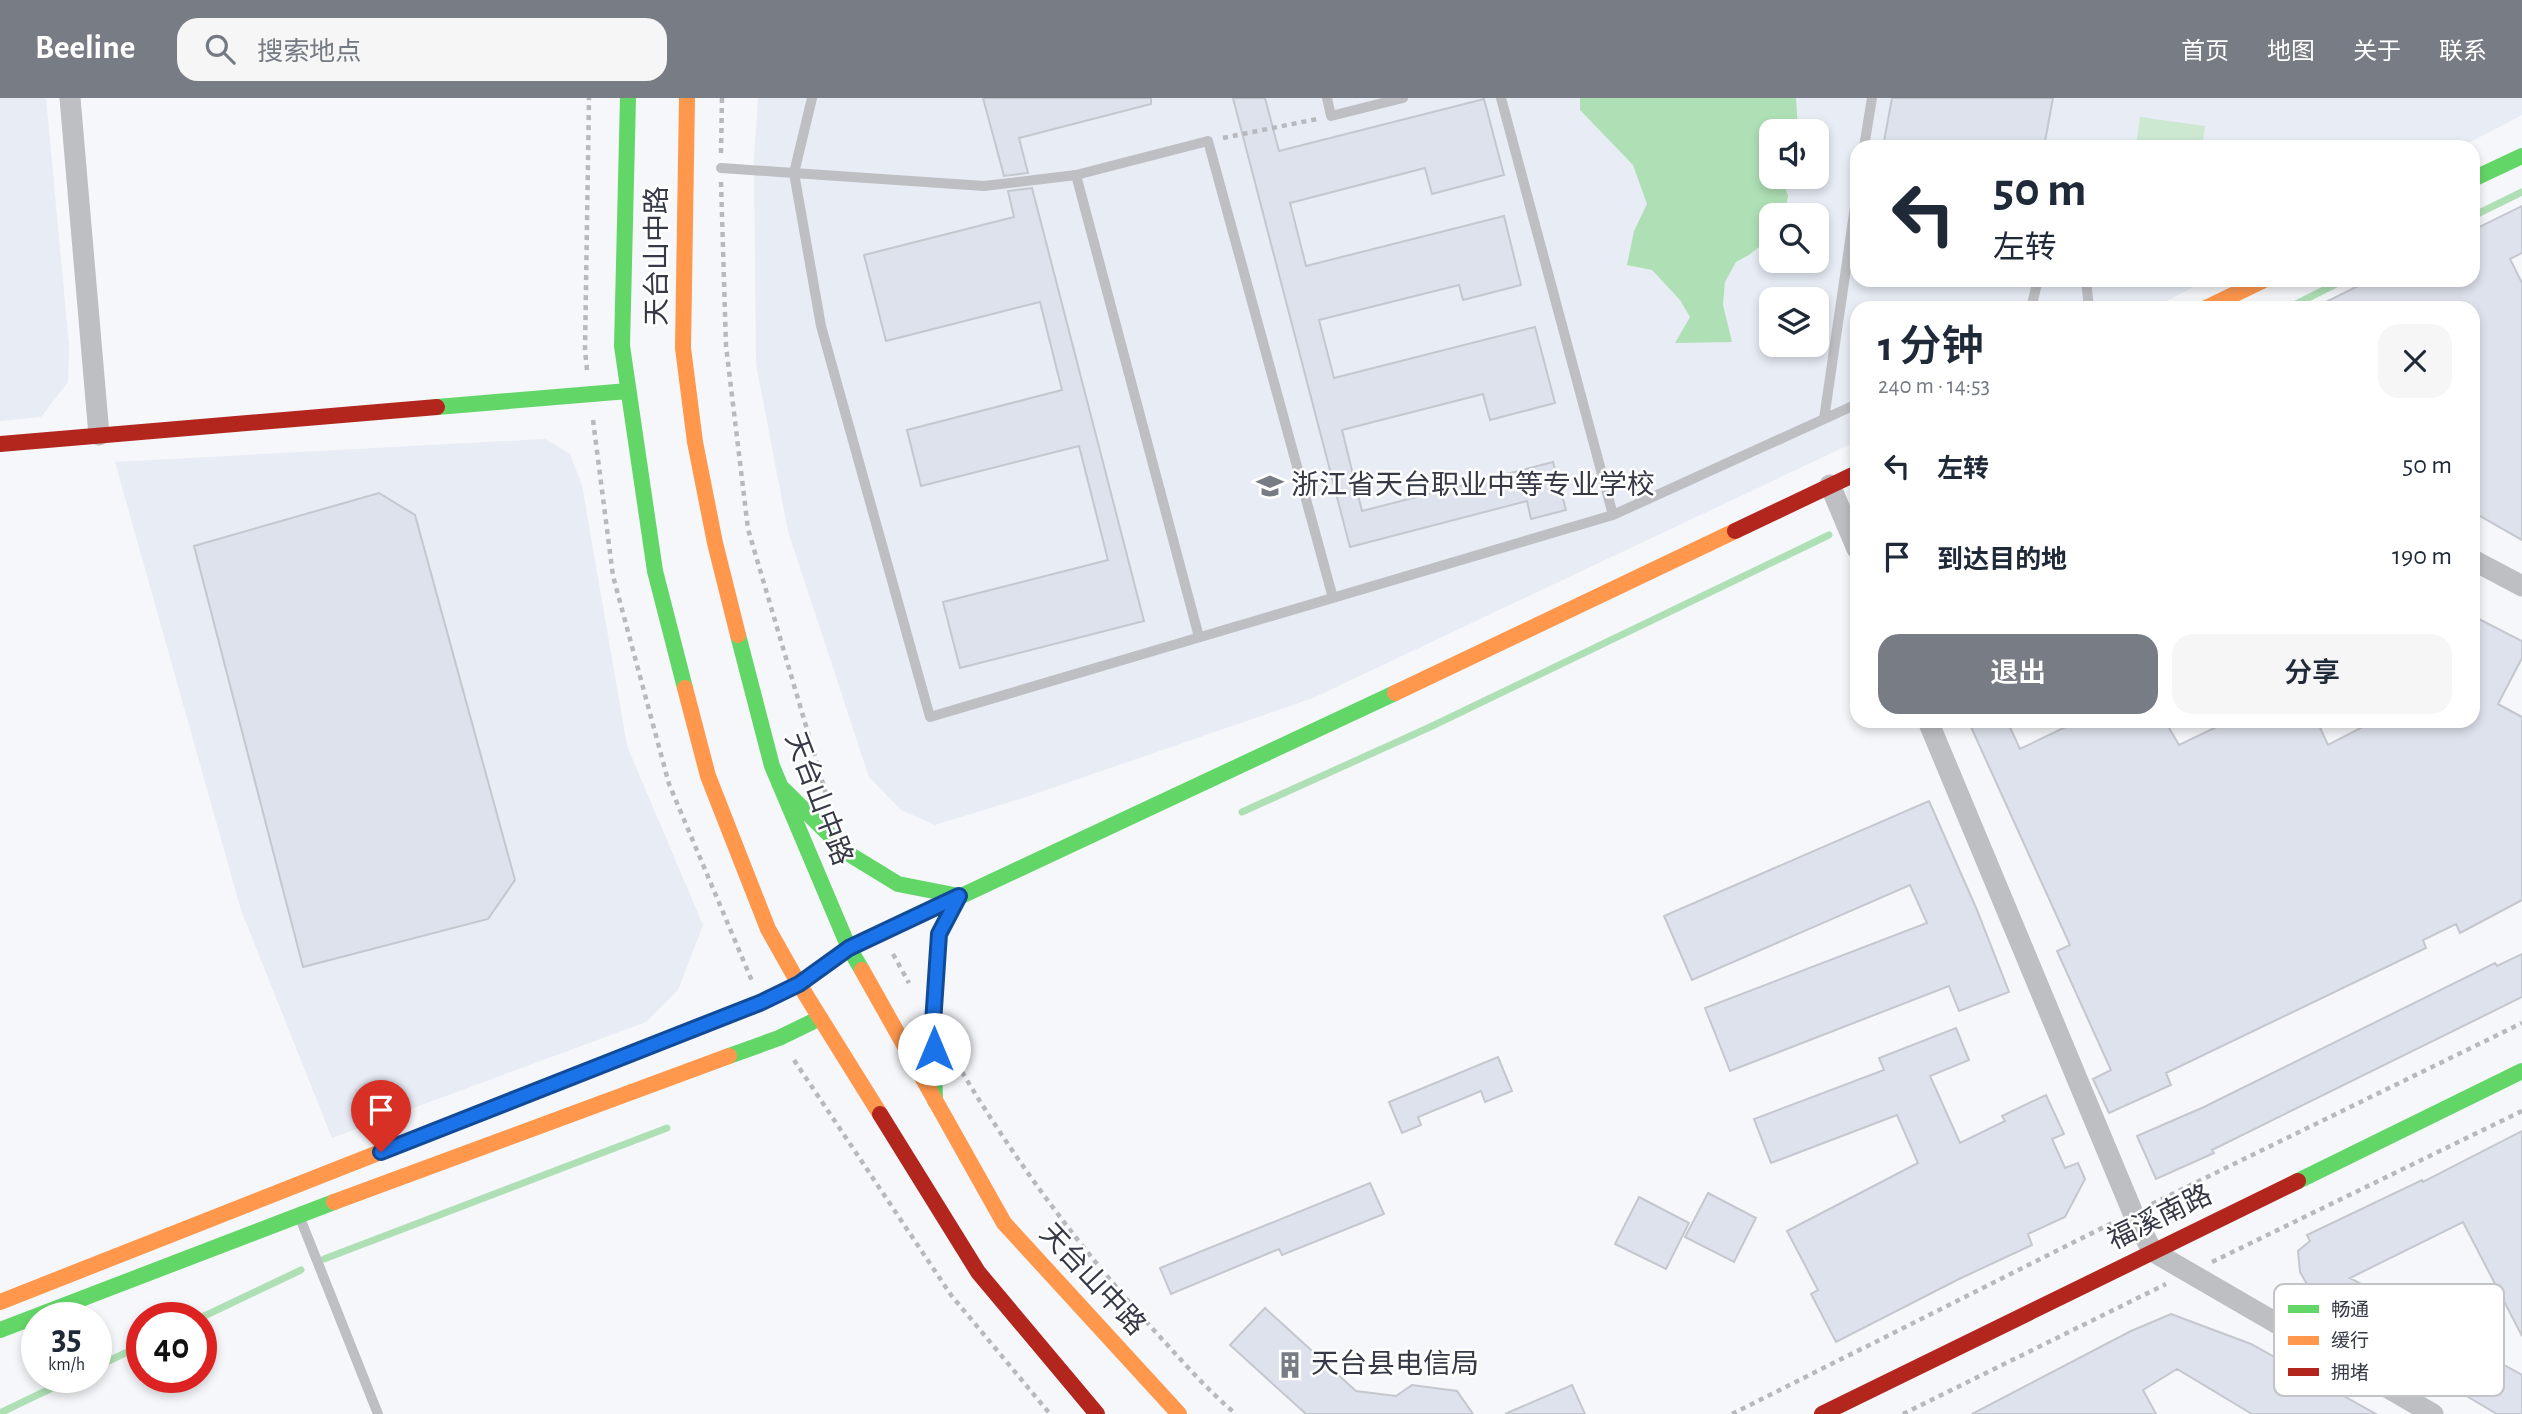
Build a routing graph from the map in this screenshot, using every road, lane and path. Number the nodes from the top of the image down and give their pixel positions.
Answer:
1 (70, 98) edge
2 (628, 98) edge
3 (687, 98) edge
4 (722, 98) edge
5 (812, 98) edge
6 (1327, 98) edge
7 (1403, 98) edge
8 (1501, 98) edge
9 (1872, 98) edge
10 (1331, 116) junction
11 (1865, 140) edge
12 (1208, 141) junction
13 (2522, 156) edge
14 (721, 167) junction
15 (794, 173) junction
16 (1076, 175) junction
17 (2480, 176) edge
18 (1850, 258) edge
19 (2250, 287) edge
20 (2220, 301) edge
21 (628, 391) junction
22 (1850, 407) edge
23 (1824, 419) junction
24 (99, 435) junction
25 (0, 444) edge
26 (1850, 476) edge
27 (1830, 485) junction
28 (1614, 515) junction
29 (1850, 532) edge
30 (2480, 564) edge
31 (2522, 586) edge
32 (1333, 598) junction
33 (1199, 637) junction
34 (1931, 728) edge
35 (781, 787) junction
36 (827, 795) dead end
37 (959, 896) junction
38 (880, 933) junction
39 (849, 948) junction
40 (799, 984) junction
41 (913, 989) dead end
42 (820, 1018) junction
43 (961, 1070) dead end
44 (2522, 1071) edge
45 (935, 1101) junction
46 (299, 1215) junction
47 (2152, 1251) junction
48 (0, 1302) edge
49 (2274, 1322) edge
50 (0, 1330) edge
51 (2402, 1396) edge
52 (378, 1414) edge
53 (1097, 1414) edge
54 (1179, 1414) edge
55 (1236, 1414) edge
56 (1822, 1414) edge
57 (2433, 1414) edge

1 - 24 street
2 - 21 main road, 天台山中路
3 - 35 main road, 天台山中路
4 - 14 path
5 - 15 lane
6 - 10 lane
7 - 10 lane
8 - 28 lane
9 - 11 lane
10 - 12 path
12 - 16 lane
12 - 32 lane
13 - 17 main road
14 - 15 lane
14 - 36 path
15 - 16 lane
15 - 33 lane
16 - 33 lane
18 - 23 lane
19 - 20 main road
21 - 24 main road
21 - 40 main road, 天台山中路
22 - 23 lane
23 - 28 lane
24 - 25 main road
26 - 27 main road
27 - 29 street
27 - 37 main road
28 - 32 lane
30 - 31 street
32 - 33 lane
34 - 47 street
35 - 37 main road
35 - 39 main road, 天台山中路
37 - 38 main road
37 - 45 main road
38 - 39 main road
38 - 41 path
39 - 40 main road
39 - 45 main road, 天台山中路
40 - 42 main road, 天台山中路
40 - 48 main road
42 - 46 main road
42 - 53 main road, 天台山中路
43 - 55 path
44 - 47 main road, 福溪南路
45 - 54 main road, 天台山中路
46 - 50 main road
46 - 52 lane
47 - 49 street
47 - 56 main road, 福溪南路
51 - 57 street

